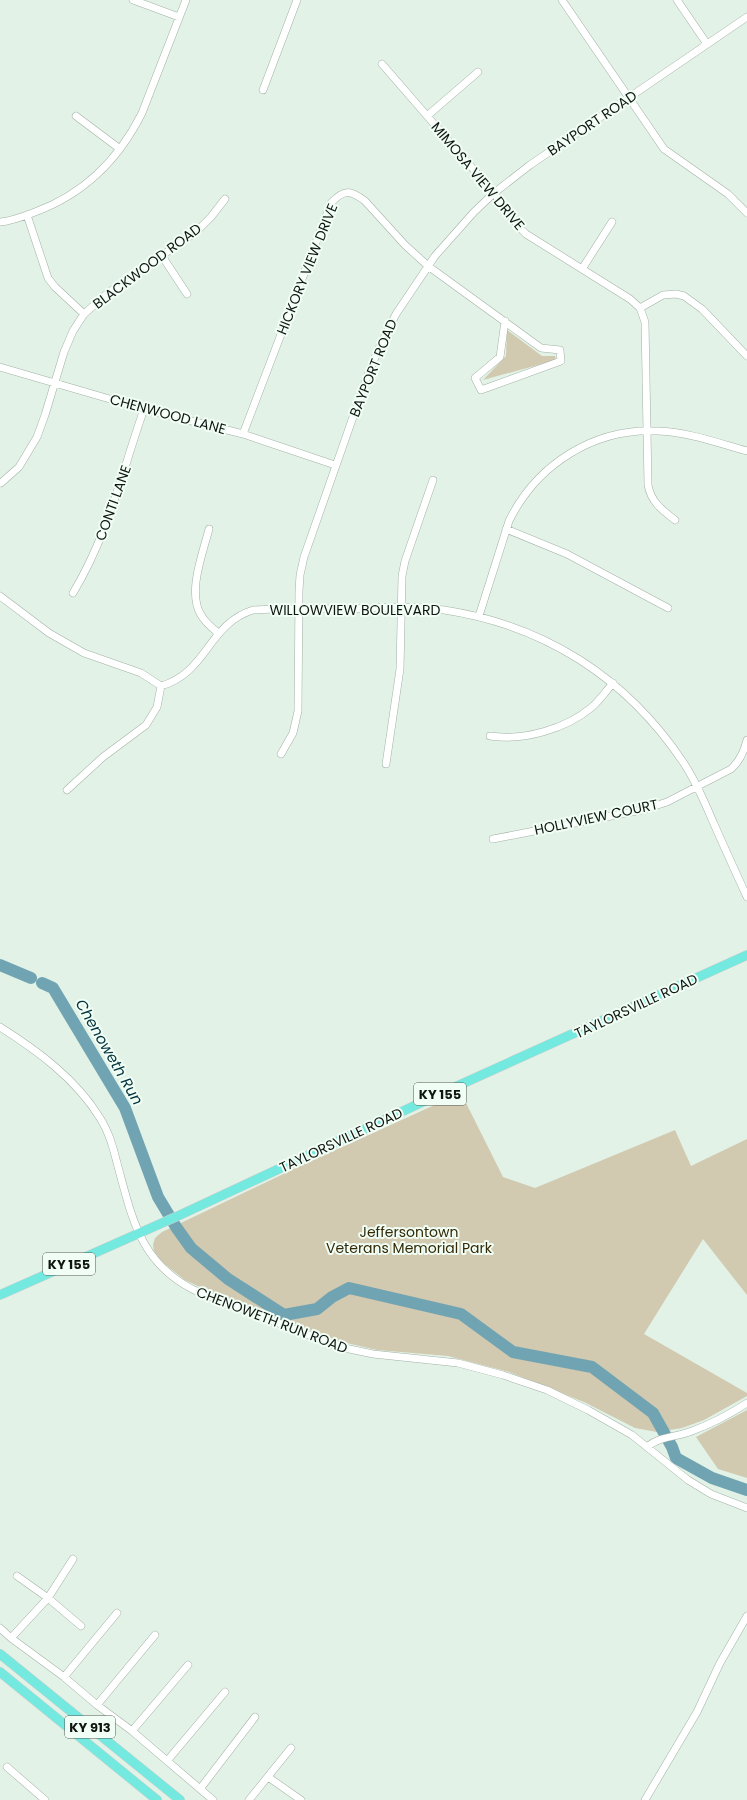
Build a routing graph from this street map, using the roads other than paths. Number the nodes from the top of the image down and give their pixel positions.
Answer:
1 (133, 0) edge
2 (186, 0) edge
3 (298, 0) edge
4 (562, 0) edge
5 (677, 0) edge
6 (178, 17) junction
7 (747, 17) edge
8 (707, 44) junction
9 (382, 64) dead end
10 (478, 72) dead end
11 (262, 90) dead end
12 (629, 98) junction
13 (76, 116) dead end
14 (427, 116) junction
15 (120, 149) junction
16 (494, 193) junction
17 (225, 198) dead end
18 (747, 213) edge
19 (27, 215) junction
20 (0, 222) edge
21 (612, 222) dead end
22 (162, 256) junction
23 (428, 266) junction
24 (582, 269) junction
25 (187, 294) dead end
26 (640, 308) junction
27 (84, 314) junction
28 (505, 321) junction
29 (747, 356) edge
30 (0, 366) edge
31 (54, 384) junction
32 (144, 409) junction
33 (647, 431) junction
34 (243, 434) junction
35 (747, 452) edge
36 (335, 466) junction
37 (433, 480) dead end
38 (1, 483) edge
39 (675, 520) dead end
40 (209, 529) dead end
41 (506, 529) junction
42 (73, 593) dead end
43 (0, 596) edge
44 (400, 608) junction
45 (668, 608) dead end
46 (299, 609) junction
47 (479, 616) junction
48 (218, 633) junction
49 (613, 683) junction
50 (161, 686) junction
51 (490, 736) dead end
52 (747, 740) edge
53 (281, 754) dead end
54 (386, 764) dead end
55 (697, 787) junction
56 (67, 790) dead end
57 (492, 839) dead end
58 (747, 897) edge
59 (747, 955) edge
60 (0, 1027) edge
61 (139, 1233) junction
62 (0, 1294) edge
63 (747, 1403) edge
64 (648, 1446) junction
65 (747, 1508) edge
66 (73, 1559) dead end
67 (17, 1576) dead end
68 (48, 1598) junction
69 (117, 1613) dead end
70 (747, 1616) edge
71 (81, 1626) dead end
72 (0, 1628) edge
73 (155, 1635) dead end
74 (11, 1638) junction
75 (0, 1654) edge
76 (188, 1665) dead end
77 (0, 1672) edge
78 (64, 1677) junction
79 (225, 1692) dead end
80 (97, 1705) junction
81 (255, 1717) dead end
82 (132, 1731) junction
83 (291, 1748) dead end
84 (166, 1761) junction
85 (7, 1767) dead end
86 (268, 1776) junction
87 (200, 1789) junction
88 (45, 1800) edge
89 (157, 1800) edge
90 (180, 1800) edge
91 (213, 1800) edge
92 (249, 1800) edge
93 (301, 1800) edge
94 (644, 1800) edge

1 - 6 street
2 - 6 street
3 - 11 street
4 - 12 street
5 - 8 street
6 - 15 street
7 - 8 street, BAYPORT ROAD
8 - 12 street, BAYPORT ROAD
9 - 14 street, MIMOSA VIEW DRIVE
10 - 14 street
12 - 16 street, BAYPORT ROAD
12 - 18 street
13 - 15 street
14 - 16 street, MIMOSA VIEW DRIVE
15 - 19 street
16 - 23 street, BAYPORT ROAD
16 - 24 street, MIMOSA VIEW DRIVE
17 - 22 street, BLACKWOOD ROAD
19 - 20 street
19 - 27 street
21 - 24 street
22 - 25 street
22 - 27 street, BLACKWOOD ROAD
23 - 28 street, HICKORY VIEW DRIVE
23 - 34 street, HICKORY VIEW DRIVE
23 - 36 street, BAYPORT ROAD
24 - 26 street, MIMOSA VIEW DRIVE
26 - 29 street
26 - 33 street
27 - 31 street, BLACKWOOD ROAD
28 - 28 street, HICKORY VIEW DRIVE
30 - 31 street, CHENWOOD LANE
31 - 32 street, CHENWOOD LANE
31 - 38 street
32 - 34 street, CHENWOOD LANE
32 - 42 street, CONTI LANE
33 - 35 street
33 - 39 street
33 - 41 street
34 - 36 street, CHENWOOD LANE
36 - 46 street, BAYPORT ROAD
37 - 44 street
40 - 48 street
41 - 45 street
41 - 47 street
43 - 50 street
44 - 46 street, WILLOWVIEW BOULEVARD
44 - 47 street, WILLOWVIEW BOULEVARD
44 - 54 street
46 - 48 street, WILLOWVIEW BOULEVARD
46 - 53 street, BAYPORT ROAD
47 - 49 street, WILLOWVIEW BOULEVARD
48 - 50 street, WILLOWVIEW BOULEVARD
49 - 51 street
49 - 55 street, WILLOWVIEW BOULEVARD
50 - 56 street
52 - 55 street, HOLLYVIEW COURT
55 - 57 street, HOLLYVIEW COURT
55 - 58 street, WILLOWVIEW BOULEVARD
59 - 61 main road, TAYLORSVILLE ROAD / KY 155
60 - 61 street, CHENOWETH RUN ROAD
61 - 62 main road, TAYLORSVILLE ROAD / KY 155
61 - 64 street, CHENOWETH RUN ROAD
63 - 64 street
64 - 65 street, CHENOWETH RUN ROAD
66 - 68 street
67 - 68 street
68 - 71 street
68 - 74 street
69 - 78 street
70 - 94 street
72 - 74 street
73 - 80 street
74 - 78 street
75 - 90 main road, KY 913
76 - 82 street
77 - 89 main road, KY 913
78 - 80 street
79 - 84 street
80 - 82 street
81 - 87 street
82 - 84 street
83 - 86 street
84 - 87 street
85 - 88 street
86 - 92 street
86 - 93 street
87 - 91 street

